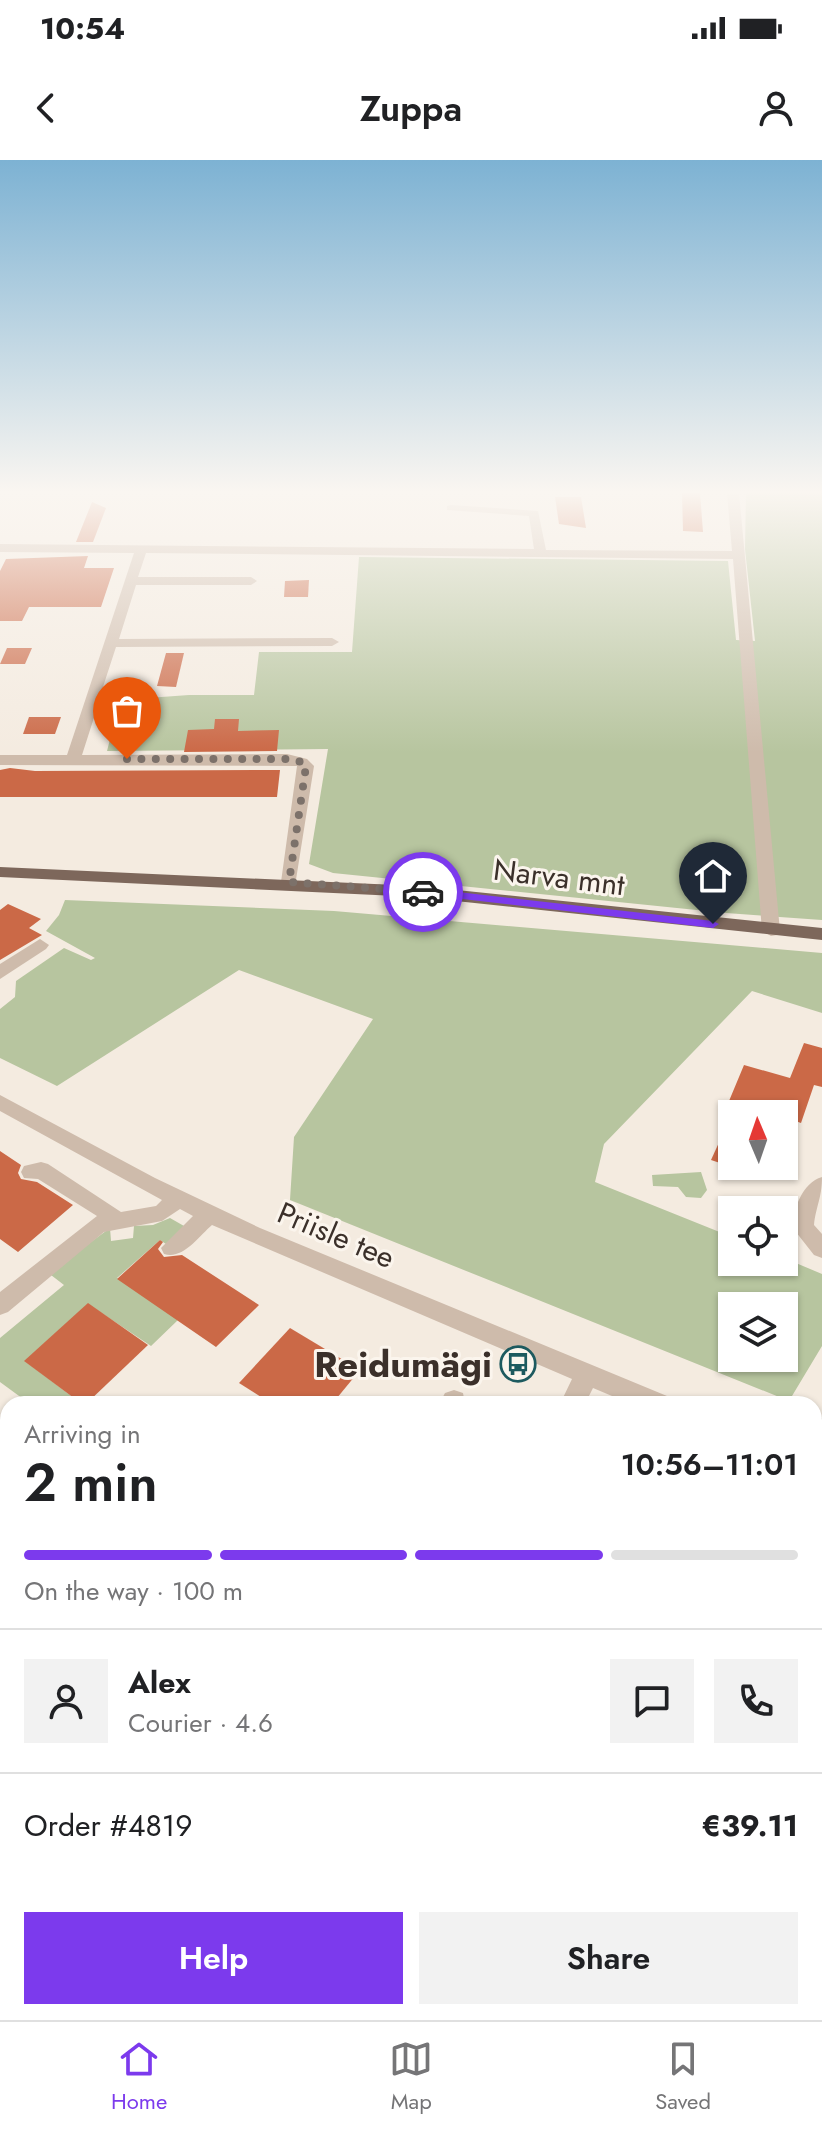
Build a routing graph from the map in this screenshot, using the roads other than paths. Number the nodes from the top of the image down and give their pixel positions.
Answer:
1 (740, 580) edge
2 (131, 581) joint
3 (251, 581) dead end
4 (332, 642) dead end
5 (111, 643) junction
6 (120, 697) dead end
7 (93, 698) junction
8 (73, 759) junction
9 (0, 760) edge
10 (0, 872) edge
11 (289, 882) junction
12 (771, 931) junction
13 (822, 934) edge
14 (40, 945) dead end
15 (0, 973) edge
16 (0, 1102) edge
17 (32, 1172) dead end
18 (822, 1185) edge
19 (177, 1199) junction
20 (209, 1214) junction
21 (114, 1219) junction
22 (172, 1248) dead end
23 (822, 1249) edge
24 (0, 1305) edge
25 (587, 1375) junction
26 (576, 1396) edge
27 (638, 1396) edge

1 - 12 street
2 - 3 street
2 - 5 street
4 - 5 street
5 - 7 street
6 - 7 street
7 - 8 street
8 - 9 street
8 - 11 street
10 - 11 main road, Narva mnt
11 - 12 main road, Narva mnt
12 - 13 main road, Narva mnt
14 - 15 street
16 - 19 street, Priisle tee
17 - 21 street
18 - 23 street
19 - 20 street, Priisle tee
19 - 21 street
20 - 22 street
20 - 25 street, Priisle tee
21 - 24 street
25 - 26 street
25 - 27 street, Priisle tee

